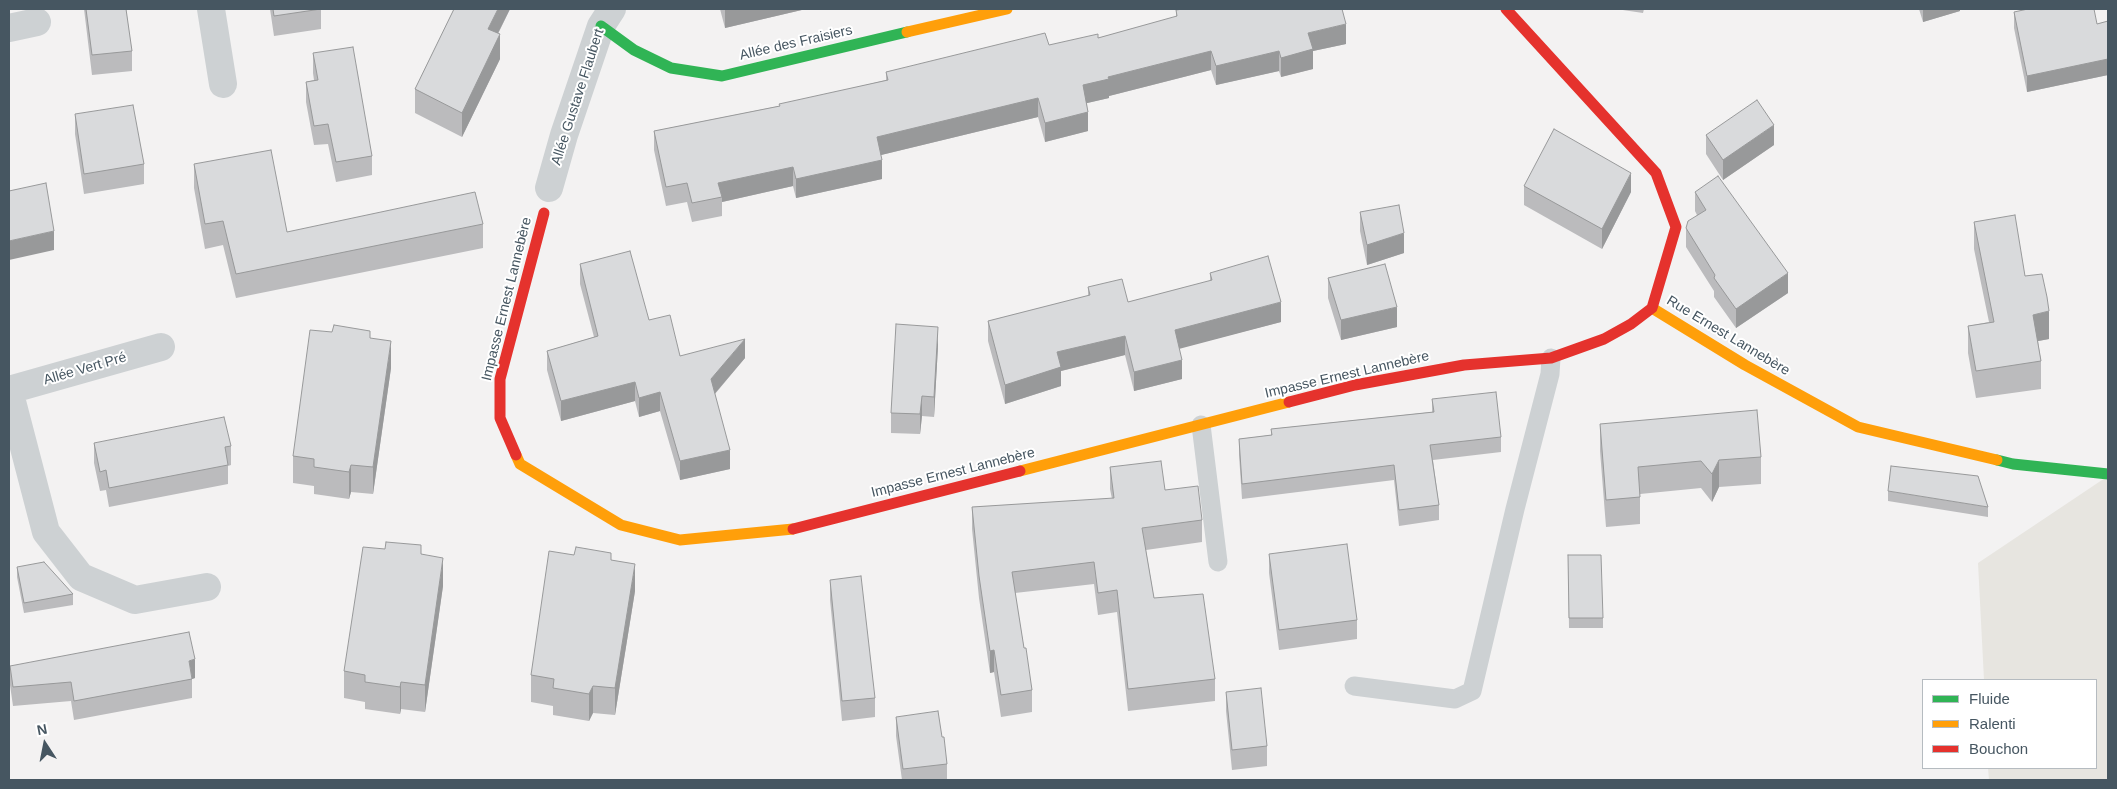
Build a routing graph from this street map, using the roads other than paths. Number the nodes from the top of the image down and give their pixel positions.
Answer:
1 (211, 9) edge
2 (1007, 9) edge
3 (1506, 9) edge
4 (606, 18) edge
5 (37, 22) dead end
6 (9, 28) edge
7 (223, 84) dead end
8 (547, 200) joint
9 (1652, 308) junction
10 (161, 347) dead end
11 (1551, 358) junction
12 (9, 390) edge
13 (1201, 425) junction
14 (2108, 474) edge
15 (1218, 562) dead end
16 (206, 587) dead end
17 (1354, 686) dead end

1 - 7 street
2 - 4 street, Allée des Fraisiers
3 - 9 street, Rue Ernest Lannebère
4 - 8 street, Allée Gustave Flaubert
5 - 6 street
8 - 13 street, Impasse Ernest Lannebère
9 - 11 street, Impasse Ernest Lannebère
9 - 14 street, Rue Ernest Lannebère
10 - 12 street, Allée Vert Pré
11 - 13 street, Impasse Ernest Lannebère
11 - 17 lane
12 - 16 street, Allée Vert Pré
13 - 15 lane

